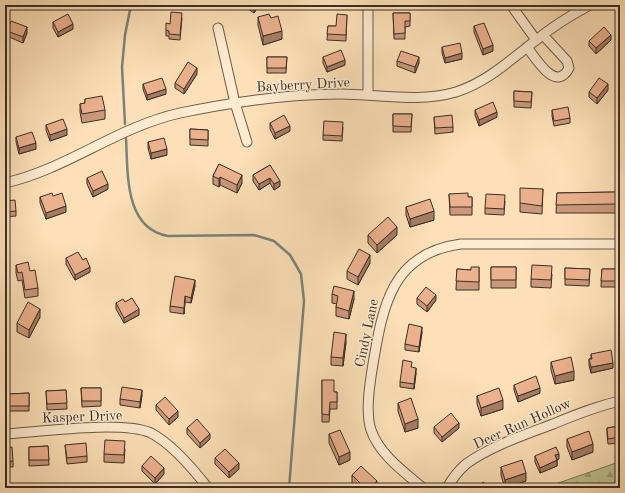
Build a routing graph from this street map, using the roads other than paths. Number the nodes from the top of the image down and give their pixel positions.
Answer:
1 (368, 5) edge
2 (510, 5) edge
3 (590, 5) edge
4 (218, 28) dead end
5 (539, 37) junction
6 (527, 47) junction
7 (368, 95) junction
8 (235, 103) junction
9 (247, 142) dead end
10 (5, 183) edge
11 (620, 244) edge
12 (620, 401) edge
13 (5, 434) edge
14 (208, 488) edge
15 (423, 488) edge
16 (447, 488) edge

1 - 7 street
2 - 5 street
3 - 5 street, Bayberry Drive
4 - 8 street
5 - 6 street, Bayberry Drive
5 - 6 street
6 - 7 street, Bayberry Drive
7 - 8 street, Bayberry Drive
8 - 9 street
8 - 10 street, Bayberry Drive
11 - 15 street, Cindy Lane
12 - 16 street, Deer Run Hollow
13 - 14 street, Kasper Drive

